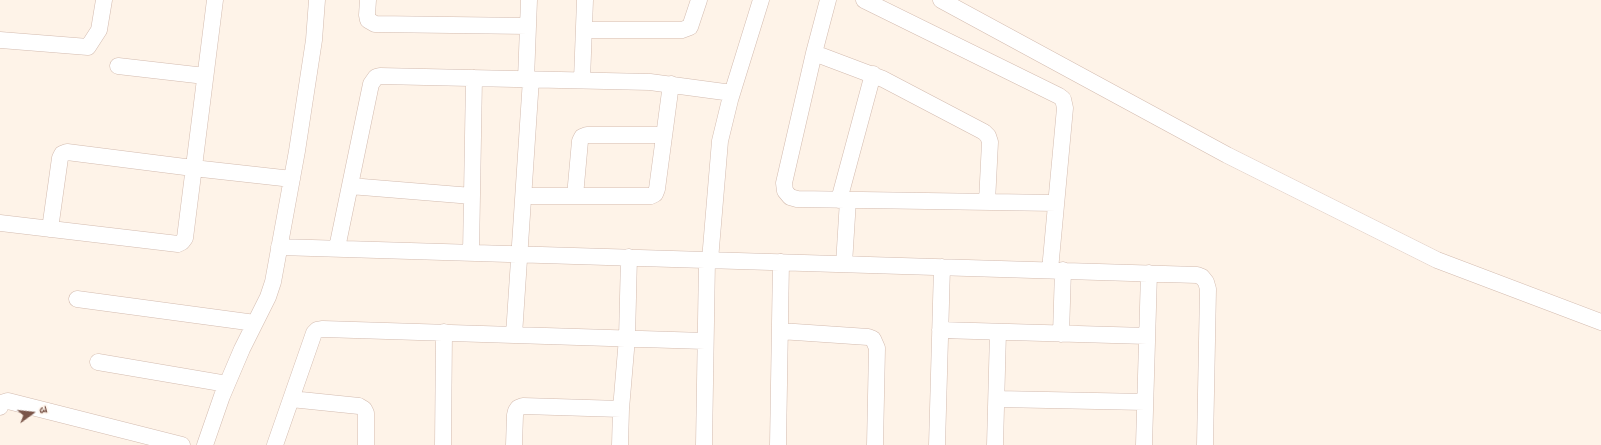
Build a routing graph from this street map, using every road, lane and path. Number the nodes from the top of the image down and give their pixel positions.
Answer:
1 (104, 0) edge
2 (215, 0) edge
3 (317, 0) edge
4 (368, 0) edge
5 (529, 0) edge
6 (585, 0) edge
7 (699, 0) edge
8 (761, 0) edge
9 (828, 0) edge
10 (864, 0) edge
11 (941, 0) edge
12 (528, 26) junction
13 (584, 30) junction
14 (0, 40) edge
15 (814, 53) junction
16 (118, 66) dead end
17 (873, 74) junction
18 (205, 76) junction
19 (474, 78) junction
20 (529, 79) junction
21 (582, 80) junction
22 (671, 84) junction
23 (732, 93) junction
24 (664, 135) junction
25 (193, 168) junction
26 (292, 179) junction
27 (350, 186) junction
28 (472, 196) junction
29 (524, 196) junction
30 (575, 196) junction
31 (843, 200) junction
32 (987, 202) junction
33 (1056, 203) junction
34 (0, 224) edge
35 (50, 229) junction
36 (279, 247) junction
37 (336, 248) junction
38 (471, 252) junction
39 (520, 254) junction
40 (629, 257) junction
41 (708, 260) junction
42 (781, 262) junction
43 (844, 264) junction
44 (942, 267) junction
45 (1057, 270) junction
46 (1149, 273) junction
47 (76, 298) dead end
48 (1601, 322) edge
49 (256, 323) junction
50 (940, 330) junction
51 (780, 331) junction
52 (444, 332) junction
53 (998, 332) junction
54 (1061, 334) junction
55 (514, 335) junction
56 (1147, 336) junction
57 (627, 338) junction
58 (706, 341) junction
59 (98, 362) dead end
60 (227, 384) junction
61 (998, 398) junction
62 (291, 399) junction
63 (1145, 402) junction
64 (0, 407) edge
65 (621, 409) junction
66 (182, 445) edge
67 (205, 445) edge
68 (275, 445) edge
69 (366, 445) edge
70 (443, 445) edge
71 (514, 445) edge
72 (620, 445) edge
73 (704, 445) edge
74 (778, 445) edge
75 (875, 445) edge
76 (937, 445) edge
77 (995, 445) edge
78 (1144, 445) edge
79 (1205, 445) edge

1 - 14 street
2 - 18 street
3 - 26 street
4 - 12 street
5 - 12 street
6 - 13 street
7 - 13 street
8 - 23 street
9 - 15 street
10 - 33 street
11 - 48 street
12 - 20 street
13 - 21 street
15 - 17 street
15 - 31 street
16 - 18 street
17 - 31 street
17 - 32 street
18 - 25 street
19 - 20 street
19 - 27 street
19 - 28 street
20 - 21 street
20 - 29 street
21 - 22 street
22 - 23 street
22 - 24 street
23 - 41 street
24 - 30 street
24 - 30 street
25 - 26 street
25 - 35 street
25 - 35 street
26 - 36 street
27 - 28 street
27 - 37 street
28 - 38 street
29 - 30 street
29 - 39 street
31 - 32 street
31 - 43 street
32 - 33 street
33 - 45 street
34 - 35 street
36 - 37 street
36 - 49 street
37 - 38 street
38 - 39 street
39 - 40 street
39 - 55 street
40 - 41 street
40 - 57 street
41 - 42 street
41 - 58 street
42 - 43 street
42 - 51 street
43 - 44 street
44 - 45 street
44 - 50 street
45 - 46 street
45 - 54 street
46 - 56 street
46 - 79 street
47 - 49 street
49 - 60 street
50 - 53 street
50 - 76 street
51 - 74 street
51 - 75 street
52 - 55 street
52 - 62 street
52 - 70 street
53 - 54 street
53 - 61 street
54 - 56 street
55 - 57 street
56 - 63 street
57 - 58 street
57 - 65 street
58 - 73 street
59 - 60 street
60 - 67 street
61 - 63 street
61 - 77 street
62 - 68 street
62 - 69 street
63 - 78 street
64 - 66 street
65 - 71 street
65 - 72 street

